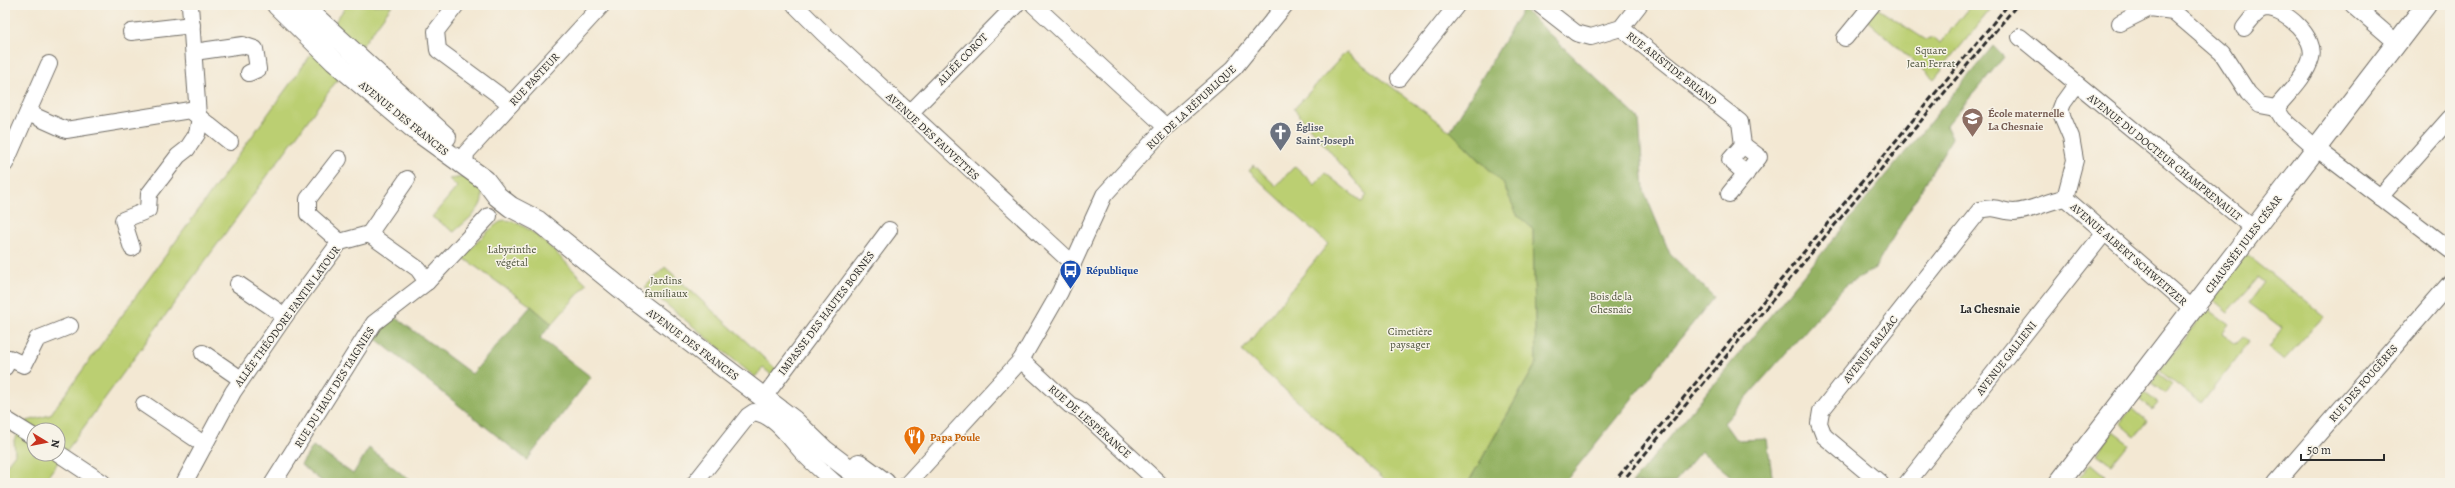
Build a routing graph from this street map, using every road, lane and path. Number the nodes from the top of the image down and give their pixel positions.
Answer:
1 (190, 5) edge
2 (277, 5) edge
3 (302, 5) edge
4 (456, 5) edge
5 (602, 5) edge
6 (795, 5) edge
7 (1016, 5) edge
8 (1034, 5) edge
9 (1285, 5) edge
10 (1457, 5) edge
11 (1540, 5) edge
12 (1639, 5) edge
13 (1872, 5) edge
14 (2353, 5) edge
15 (2426, 5) edge
16 (2120, 23) dead end
17 (192, 25) junction
18 (1621, 28) junction
19 (2244, 28) dead end
20 (131, 32) dead end
21 (2020, 37) dead end
22 (1845, 38) dead end
23 (2396, 43) junction
24 (194, 52) junction
25 (49, 64) dead end
26 (249, 73) dead end
27 (1399, 78) dead end
28 (2076, 85) junction
29 (511, 104) junction
30 (2276, 108) junction
31 (28, 113) junction
32 (909, 114) junction
33 (199, 117) junction
34 (2450, 118) edge
35 (1166, 127) junction
36 (230, 142) dead end
37 (2316, 148) junction
38 (339, 159) dead end
39 (466, 160) junction
40 (5, 164) edge
41 (407, 178) dead end
42 (1730, 194) dead end
43 (506, 196) junction
44 (2380, 197) junction
45 (2065, 198) junction
46 (2254, 229) junction
47 (889, 230) dead end
48 (2104, 233) junction
49 (369, 234) junction
50 (340, 242) junction
51 (132, 248) dead end
52 (2450, 250) edge
53 (1073, 264) junction
54 (427, 282) junction
55 (2450, 283) edge
56 (238, 284) dead end
57 (2193, 309) junction
58 (285, 316) junction
59 (70, 326) dead end
60 (203, 352) dead end
61 (1021, 360) junction
62 (5, 367) edge
63 (241, 379) junction
64 (144, 404) dead end
65 (759, 405) junction
66 (5, 419) edge
67 (793, 420) junction
68 (26, 433) edge
69 (205, 445) junction
70 (66, 458) edge
71 (103, 483) edge
72 (184, 483) edge
73 (273, 483) edge
74 (694, 483) edge
75 (834, 483) edge
76 (867, 483) edge
77 (885, 483) edge
78 (908, 483) edge
79 (1159, 483) edge
80 (1880, 483) edge
81 (1907, 483) edge
82 (2059, 483) edge
83 (2276, 483) edge

1 - 17 street
2 - 39 main road, AVENUE DES FRANCES
3 - 39 main road, AVENUE DES FRANCES
4 - 29 street
5 - 29 street, RUE PASTEUR
6 - 32 street, AVENUE DES FAUVETTES
7 - 32 street, ALLÉE COROT
8 - 35 street
9 - 35 street, RUE DE LA RÉPUBLIQUE
10 - 27 street
11 - 18 street, RUE ARISTIDE BRIAND
12 - 18 street
13 - 22 street
14 - 23 street
15 - 23 main road, CHAUSSÉE JULES CÉSAR
16 - 30 street
17 - 20 street
17 - 24 street
18 - 42 street, RUE ARISTIDE BRIAND
19 - 30 street
21 - 28 street, AVENUE DU DOCTEUR CHAMPRENAULT
23 - 37 main road, CHAUSSÉE JULES CÉSAR
24 - 26 street
24 - 33 street
25 - 31 street
28 - 45 street
28 - 46 street, AVENUE DU DOCTEUR CHAMPRENAULT
29 - 39 street, RUE PASTEUR
30 - 37 street
31 - 33 street
31 - 40 street
32 - 53 street, AVENUE DES FAUVETTES
33 - 36 street
33 - 51 street
34 - 44 street
35 - 53 street, RUE DE LA RÉPUBLIQUE
37 - 44 street
37 - 46 main road, CHAUSSÉE JULES CÉSAR
38 - 50 street
39 - 43 main road, AVENUE DES FRANCES
41 - 49 street
43 - 54 street, RUE DU HAUT DES TAIGNIES
43 - 65 main road, AVENUE DES FRANCES
44 - 52 street
45 - 48 street, AVENUE ALBERT SCHWEITZER
45 - 80 street, AVENUE BALZAC
46 - 57 main road, CHAUSSÉE JULES CÉSAR
47 - 65 street, IMPASSE DES HAUTES BORNES
48 - 57 street, AVENUE ALBERT SCHWEITZER
48 - 81 street, AVENUE GALLIENI
49 - 50 street, ALLÉE THÉODORE FANTIN LATOUR
49 - 54 street
50 - 58 street, ALLÉE THÉODORE FANTIN LATOUR
53 - 61 street, RUE DE LA RÉPUBLIQUE
54 - 73 street, RUE DU HAUT DES TAIGNIES
55 - 83 street, RUE DES FOUGÈRES
56 - 58 street
57 - 82 main road, CHAUSSÉE JULES CÉSAR
58 - 63 street, ALLÉE THÉODORE FANTIN LATOUR
59 - 62 street
60 - 63 street
61 - 78 street, RUE DE LA RÉPUBLIQUE
61 - 79 street, RUE DE L'ESPÉRANCE
63 - 69 street, ALLÉE THÉODORE FANTIN LATOUR
64 - 69 street
65 - 67 main road, AVENUE DES FRANCES
65 - 74 street, IMPASSE DES HAUTES BORNES
65 - 75 street, AVENUE DES FRANCES
66 - 68 street
67 - 76 main road, AVENUE DES FRANCES
67 - 77 main road, AVENUE DES FRANCES
69 - 72 street, ALLÉE THÉODORE FANTIN LATOUR
70 - 71 street

